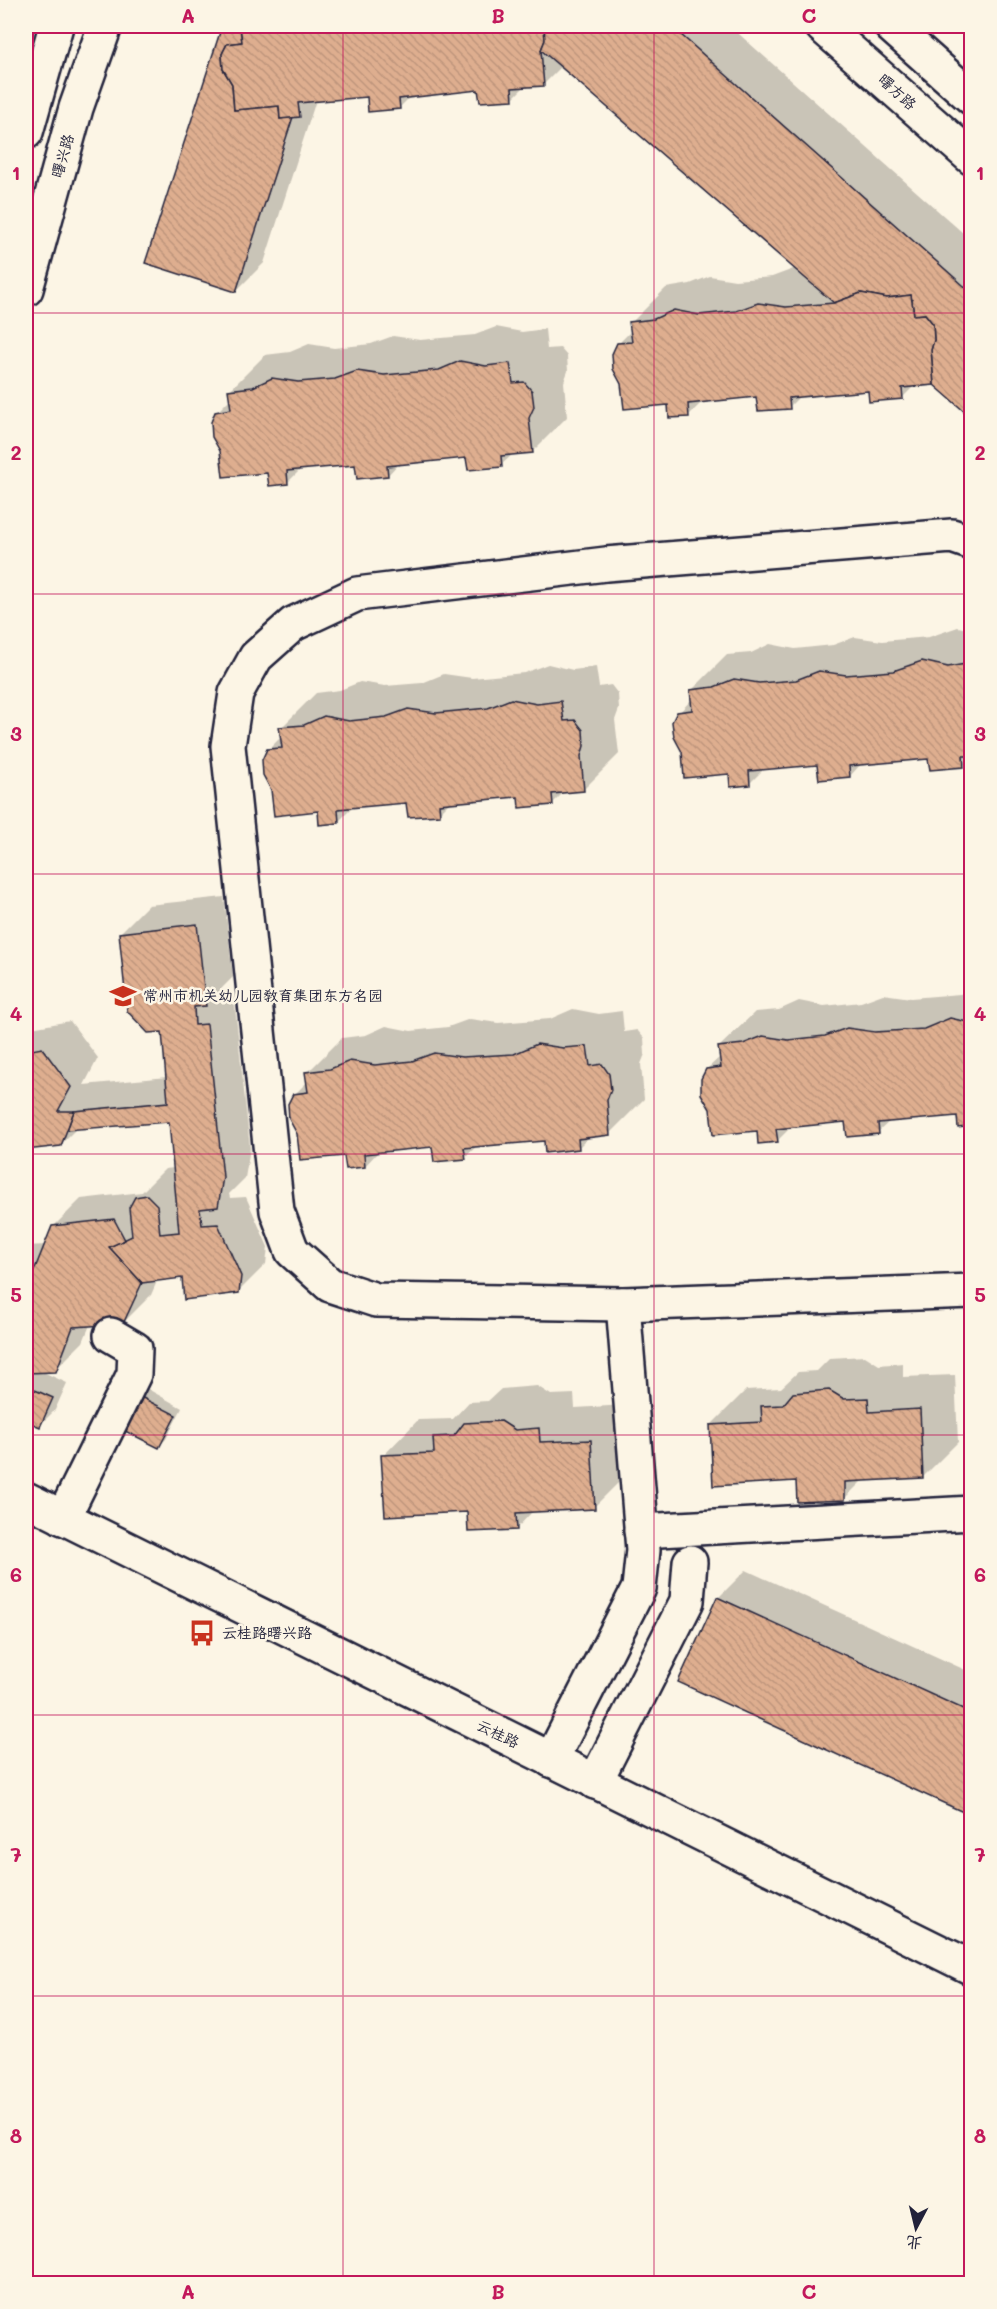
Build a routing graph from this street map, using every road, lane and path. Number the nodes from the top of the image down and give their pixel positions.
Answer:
1 (56, 26) edge
2 (105, 26) edge
3 (822, 26) edge
4 (891, 26) edge
5 (972, 98) edge
6 (26, 132) edge
7 (972, 158) edge
8 (26, 289) edge
9 (968, 536) edge
10 (972, 1290) edge
11 (623, 1304) junction
12 (111, 1335) dead end
13 (26, 1499) edge
14 (972, 1513) edge
15 (63, 1518) junction
16 (641, 1531) junction
17 (690, 1562) dead end
18 (551, 1760) junction
19 (595, 1782) junction
20 (972, 1968) edge

1 - 6 street
2 - 8 street, 曙兴路
3 - 7 street, 曙方路
4 - 5 street
9 - 11 street
10 - 11 street
11 - 16 street
12 - 15 street
13 - 15 street, 云桂路
14 - 16 street
15 - 18 street, 云桂路
16 - 18 street
17 - 19 street
18 - 19 street, 云桂路
19 - 20 street, 云桂路

